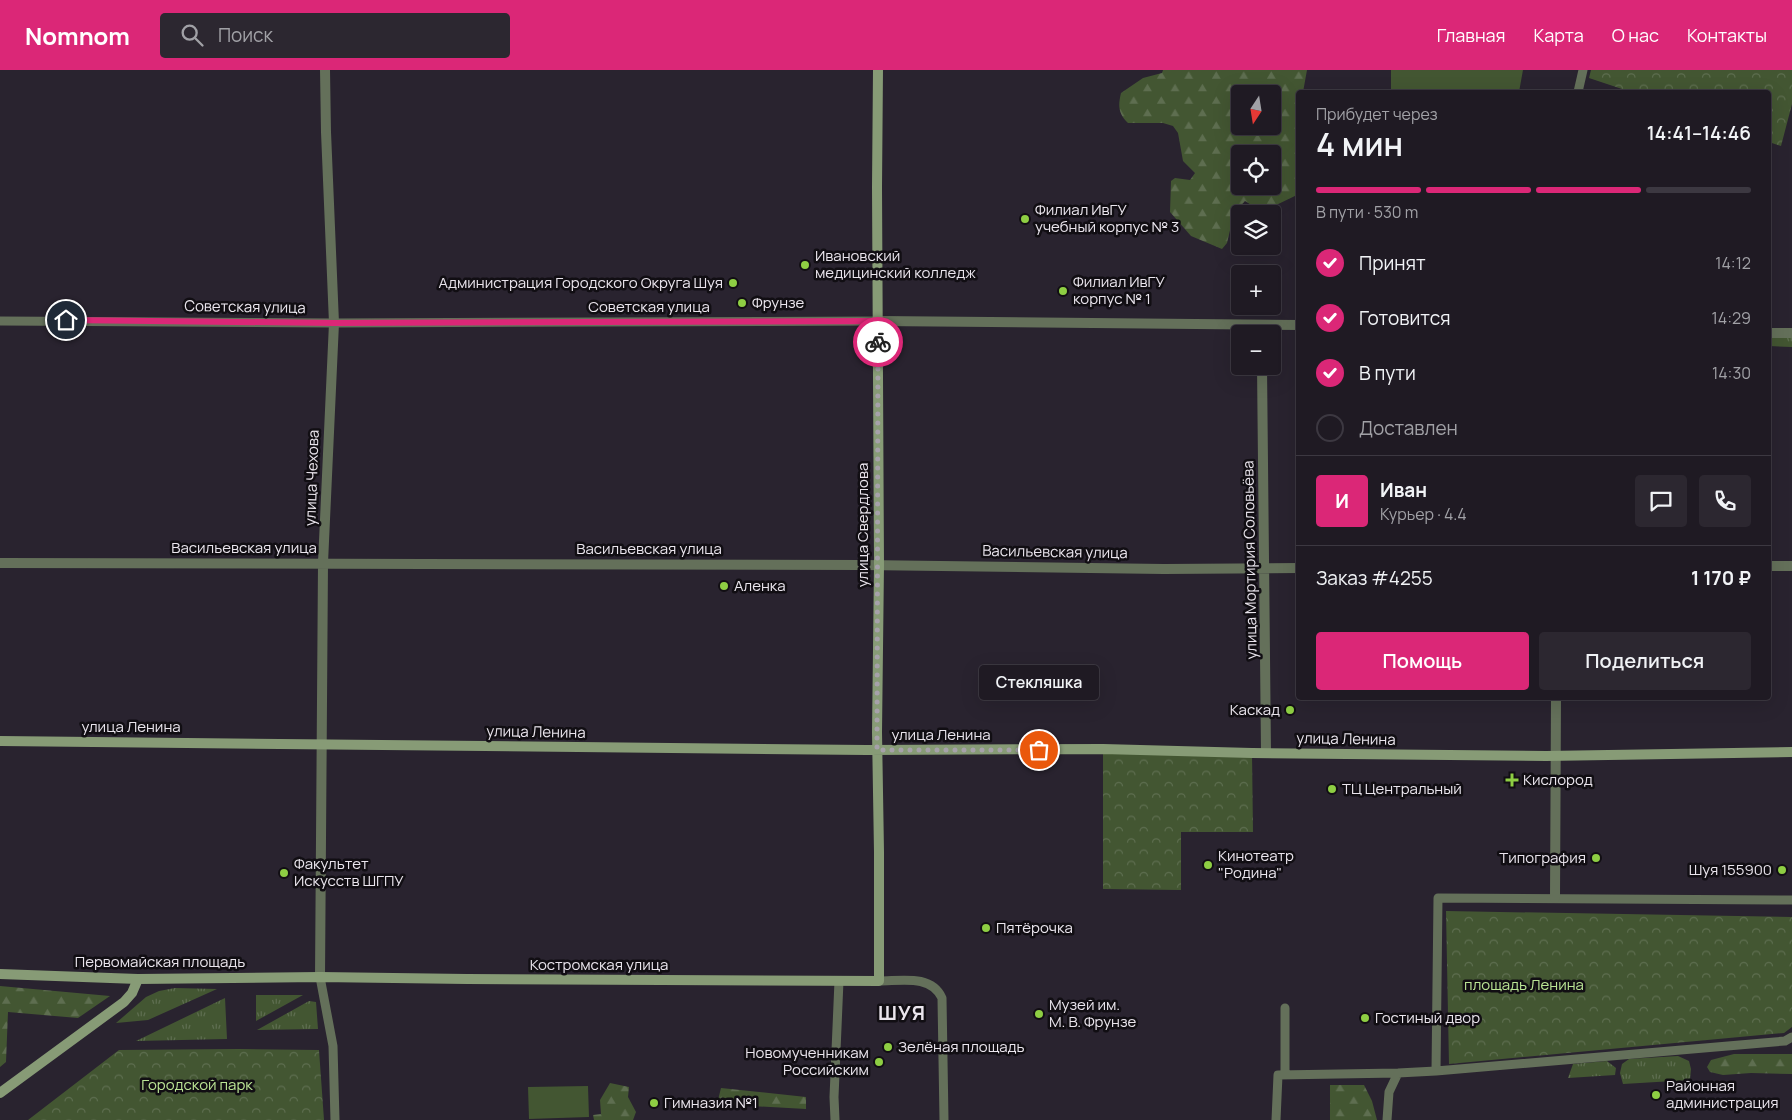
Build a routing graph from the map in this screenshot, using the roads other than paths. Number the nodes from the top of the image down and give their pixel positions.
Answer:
1 (325, 70) edge
2 (878, 70) edge
3 (1583, 70) edge
4 (1578, 90) edge
5 (0, 321) edge
6 (878, 321) junction
7 (334, 323) junction
8 (1296, 325) edge
9 (1281, 327) edge
10 (1231, 328) edge
11 (1771, 333) edge
12 (1792, 333) edge
13 (1262, 375) edge
14 (0, 563) edge
15 (323, 563) junction
16 (878, 565) junction
17 (1771, 566) edge
18 (1792, 566) edge
19 (1296, 568) edge
20 (1265, 569) junction
21 (1556, 700) edge
22 (0, 741) edge
23 (321, 744) junction
24 (877, 750) junction
25 (1792, 752) edge
26 (1266, 753) junction
27 (1556, 756) junction
28 (1555, 898) junction
29 (1792, 900) edge
30 (0, 974) edge
31 (320, 977) junction
32 (138, 979) junction
33 (879, 980) junction
34 (839, 981) junction
35 (1284, 1008) dead end
36 (1792, 1037) edge
37 (1436, 1071) junction
38 (1398, 1073) junction
39 (1282, 1075) junction
40 (0, 1093) edge
41 (335, 1120) edge
42 (835, 1120) edge
43 (944, 1120) edge
44 (1276, 1120) edge
45 (1386, 1120) edge

1 - 7 street, улица Чехова
2 - 6 main road, улица Свердлова
3 - 4 street
5 - 7 street, Советская улица
6 - 7 street, Советская улица
6 - 10 street, Советская улица
6 - 16 main road, улица Свердлова
7 - 15 street, улица Чехова
8 - 9 street, Советская улица
11 - 12 street
13 - 20 street, улица Мортирия Соловьёва
14 - 15 street, Васильевская улица
15 - 16 street, Васильевская улица
15 - 23 street, улица Чехова
16 - 20 street, Васильевская улица
16 - 24 main road, улица Свердлова
17 - 18 street
19 - 20 street, Васильевская улица
20 - 26 street, улица Мортирия Соловьёва
21 - 27 street
22 - 23 main road, улица Ленина
23 - 24 main road, улица Ленина
23 - 31 street, улица Чехова
24 - 26 main road, улица Ленина
24 - 33 main road, улица Свердлова
25 - 27 main road, улица Ленина
26 - 27 main road, улица Ленина
27 - 28 street
28 - 29 street
28 - 37 street
30 - 32 main road, Первомайская площадь
31 - 32 main road, Первомайская площадь
31 - 34 main road, Костромская улица
31 - 41 street
32 - 40 main road
33 - 34 main road, Костромская улица
33 - 43 street
34 - 42 street
35 - 39 street
36 - 37 street
37 - 38 street
38 - 39 street
38 - 45 street
39 - 44 street

